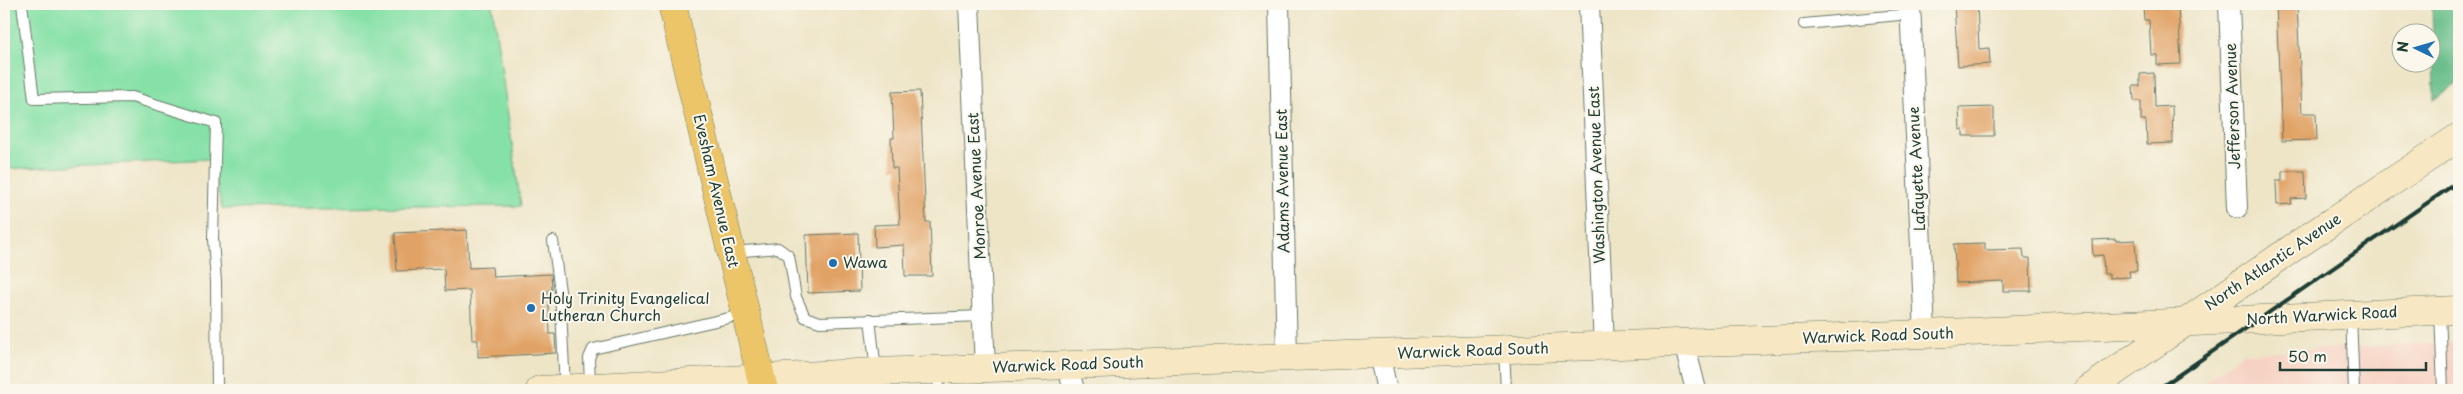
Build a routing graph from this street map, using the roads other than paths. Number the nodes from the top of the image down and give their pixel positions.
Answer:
1 (22, 4) edge
2 (672, 4) edge
3 (969, 4) edge
4 (1279, 4) edge
5 (1589, 4) edge
6 (2229, 4) edge
7 (1910, 9) edge
8 (1804, 24) dead end
9 (2459, 137) edge
10 (2237, 208) dead end
11 (553, 241) dead end
12 (731, 253) junction
13 (2450, 310) edge
14 (746, 314) junction
15 (2351, 315) junction
16 (983, 316) junction
17 (870, 319) junction
18 (2186, 322) junction
19 (1925, 334) junction
20 (1684, 343) junction
21 (1604, 346) junction
22 (1504, 350) junction
23 (1379, 354) junction
24 (1287, 358) junction
25 (985, 368) junction
26 (876, 372) junction
27 (1070, 377) edge
28 (937, 380) edge
29 (762, 385) edge
30 (565, 389) edge
31 (217, 390) edge
32 (1387, 390) edge
33 (1506, 390) edge
34 (1696, 390) edge
35 (2088, 390) edge
36 (2354, 390) edge
37 (2443, 390) edge

1 - 31 lane
2 - 12 main road, Evesham Avenue East
3 - 16 street, Monroe Avenue East
4 - 24 street, Adams Avenue East
5 - 21 street, Washington Avenue East
6 - 10 street, Jefferson Avenue
7 - 8 lane
7 - 19 street, Lafayette Avenue
9 - 18 street, North Atlantic Avenue
11 - 30 lane
12 - 14 main road, Evesham Avenue East
12 - 17 lane
13 - 15 street, North Warwick Road
13 - 37 lane
14 - 29 main road, Evesham Avenue East
14 - 30 lane
15 - 18 street, North Warwick Road
15 - 36 lane
16 - 17 lane
16 - 25 street, Monroe Avenue East
17 - 26 lane
18 - 19 street, Warwick Road South
18 - 35 street, North Atlantic Avenue
19 - 20 street, Warwick Road South
20 - 21 street, Warwick Road South
20 - 34 street
21 - 22 street, Warwick Road South
22 - 23 street, Warwick Road South
22 - 33 lane
23 - 24 street, Warwick Road South
23 - 32 street
24 - 27 street, Warwick Road South
25 - 27 street, Warwick Road South
25 - 28 street, Warwick Road South
26 - 28 street, Warwick Road South
26 - 29 street, Warwick Road South
29 - 30 street, Warwick Road South

